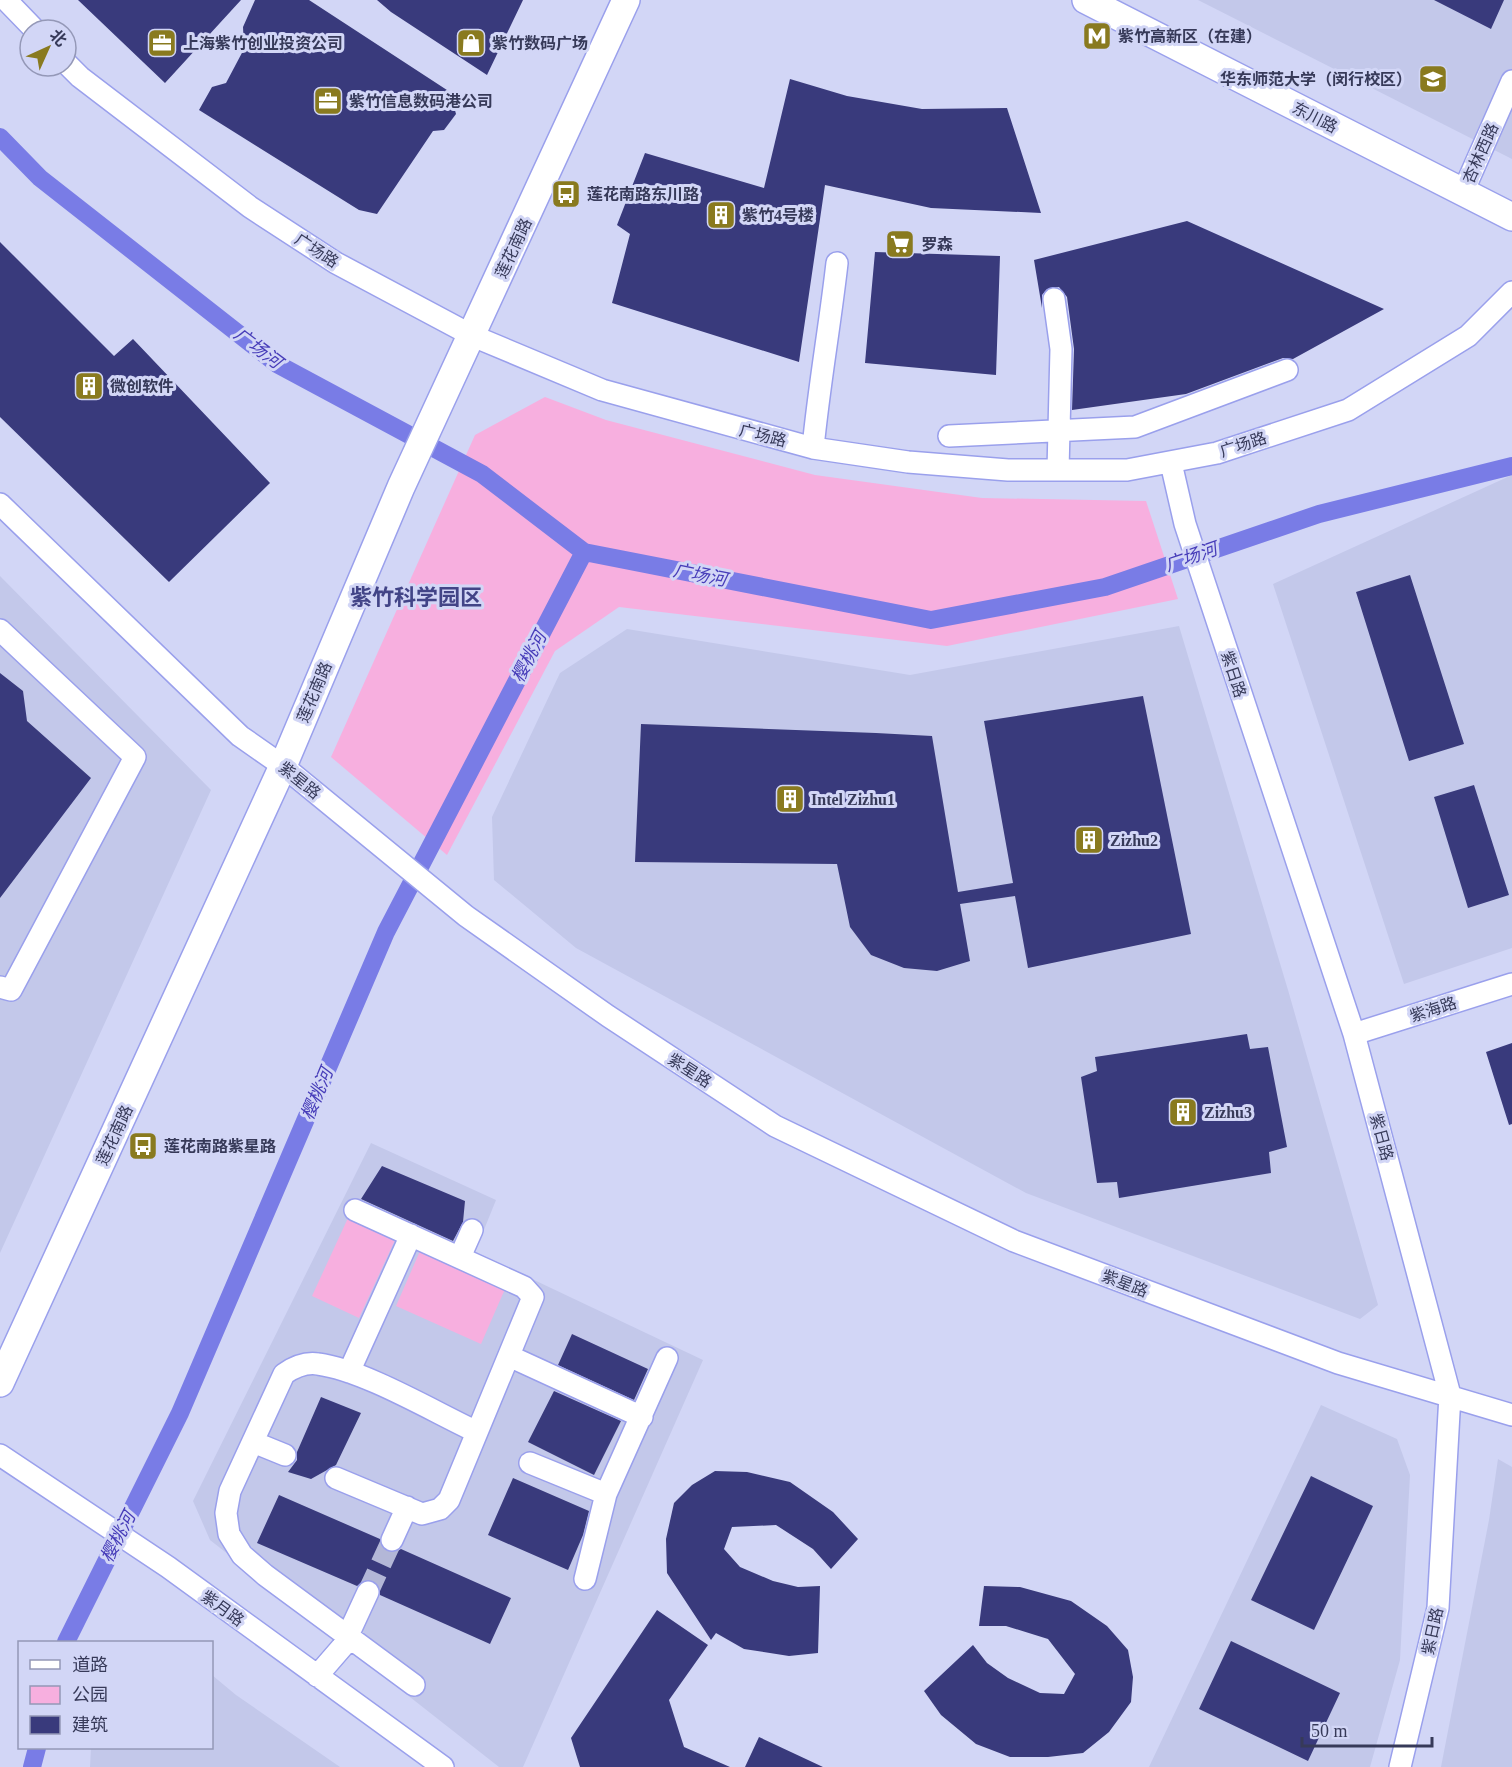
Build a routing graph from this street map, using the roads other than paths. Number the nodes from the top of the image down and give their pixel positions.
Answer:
1 (6, 0) edge
2 (626, 0) edge
3 (1086, 0) edge
4 (23, 18) edge
5 (78, 75) edge
6 (1512, 81) edge
7 (1463, 192) junction
8 (1512, 217) edge
9 (837, 263) dead end
10 (1512, 292) edge
11 (1054, 299) dead end
12 (473, 336) junction
13 (1287, 370) dead end
14 (1059, 431) junction
15 (949, 436) dead end
16 (813, 448) junction
17 (1171, 463) junction
18 (1058, 470) junction
19 (0, 504) edge
20 (0, 630) edge
21 (283, 766) junction
22 (1512, 984) edge
23 (0, 987) edge
24 (1354, 1034) junction
25 (355, 1210) dead end
26 (472, 1230) dead end
27 (411, 1235) junction
28 (460, 1257) junction
29 (509, 1356) junction
30 (667, 1358) dead end
31 (349, 1372) junction
32 (0, 1383) edge
33 (1449, 1395) junction
34 (1512, 1415) edge
35 (642, 1417) junction
36 (477, 1432) junction
37 (253, 1442) junction
38 (0, 1455) edge
39 (285, 1455) dead end
40 (530, 1463) dead end
41 (336, 1478) dead end
42 (606, 1494) junction
43 (407, 1507) junction
44 (392, 1540) tunnel mouth
45 (585, 1580) dead end
46 (368, 1592) tunnel mouth
47 (347, 1638) junction
48 (317, 1676) junction
49 (414, 1685) dead end
50 (443, 1767) edge
51 (1400, 1767) edge

1 - 4 street
2 - 12 main road, 莲花南路
3 - 7 main road, 东川路
5 - 12 street, 广场路
6 - 7 street, 杏林西路
7 - 8 main road, 东川路
9 - 16 street
10 - 17 street, 广场路
11 - 14 street
12 - 16 street, 广场路
12 - 21 main road, 莲花南路
13 - 14 street
14 - 15 street
14 - 18 street
16 - 18 street, 广场路
17 - 18 street, 广场路
17 - 24 street, 紫日路
19 - 21 street, 紫星路
20 - 23 street
21 - 32 main road, 莲花南路
21 - 33 street, 紫星路
22 - 24 street, 紫海路
24 - 33 street, 紫日路
25 - 27 street
26 - 28 street
27 - 28 street
27 - 31 street
28 - 29 street
29 - 35 street
29 - 36 street
30 - 35 street
31 - 36 street
31 - 37 street
33 - 34 street, 紫星路
33 - 51 street, 紫日路
35 - 42 street
36 - 43 street
37 - 39 street
37 - 47 street
38 - 48 street, 紫月路
40 - 42 street
41 - 43 street
42 - 45 street
43 - 44 street
46 - 47 street
47 - 48 street
47 - 49 street
48 - 50 street, 紫月路

